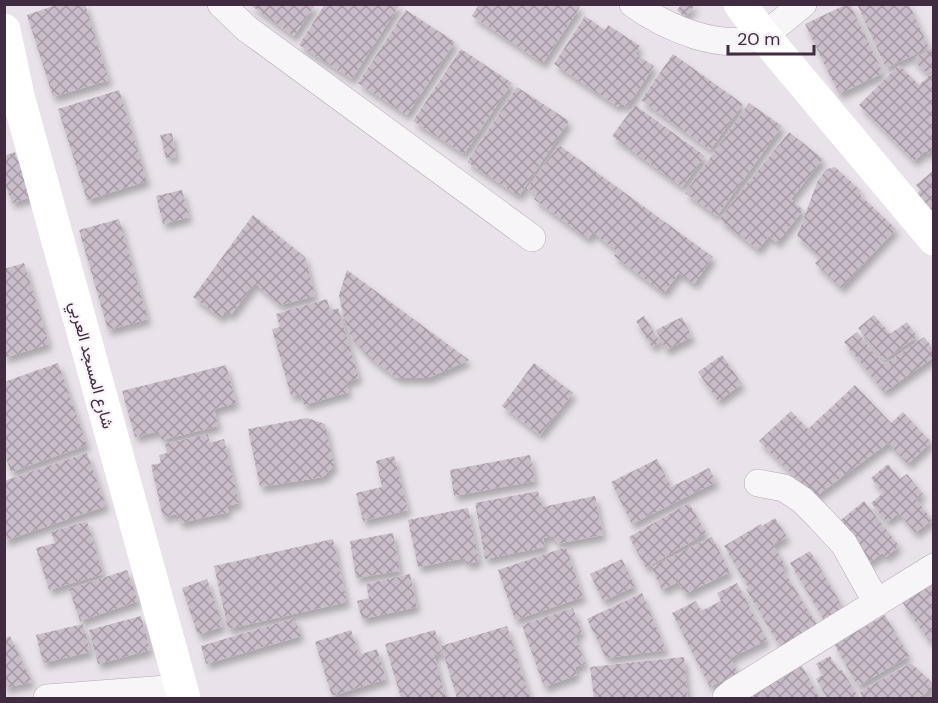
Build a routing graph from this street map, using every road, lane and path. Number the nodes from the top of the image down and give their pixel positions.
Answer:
1 (221, 4) edge
2 (633, 4) edge
3 (740, 4) edge
4 (803, 4) edge
5 (4, 30) edge
6 (763, 35) junction
7 (532, 238) dead end
8 (933, 239) edge
9 (758, 483) dead end
10 (933, 567) edge
11 (878, 603) junction
12 (182, 693) edge
13 (732, 696) edge
14 (47, 699) edge

1 - 7 street
2 - 6 street
3 - 6 street
4 - 6 street
5 - 12 street, شارع المسجد العربي
6 - 8 street
9 - 11 street
10 - 11 street
11 - 13 street
12 - 14 street

